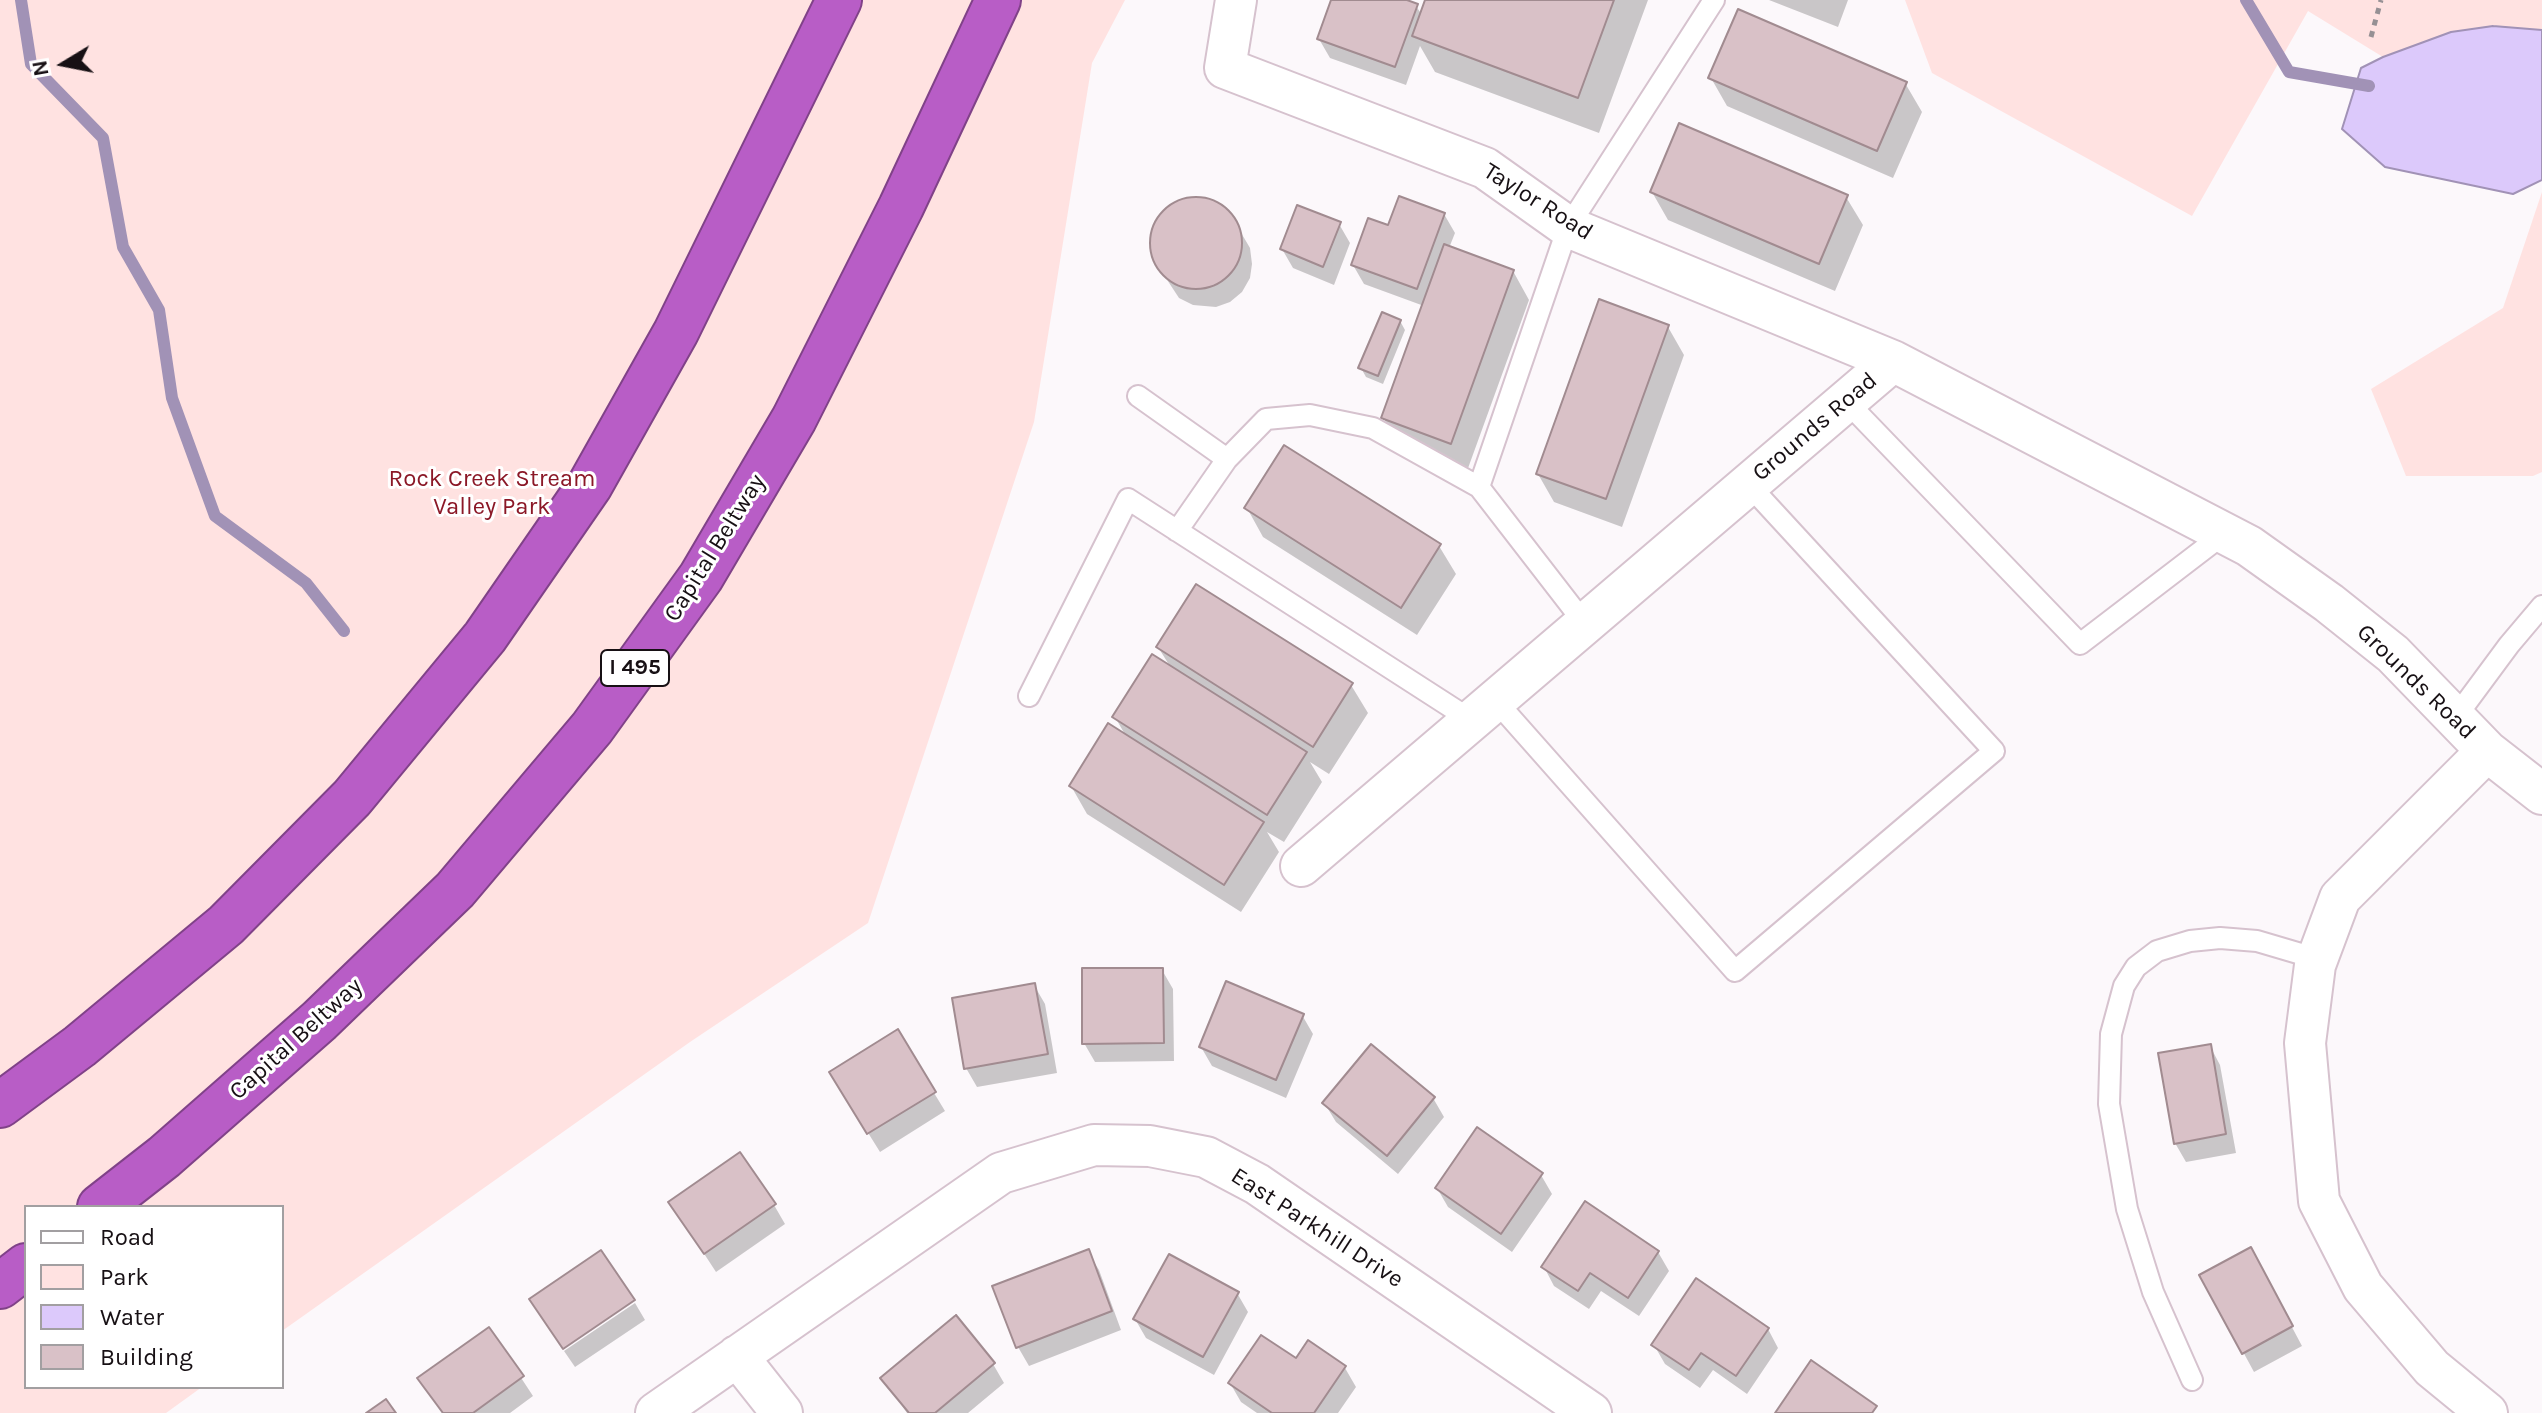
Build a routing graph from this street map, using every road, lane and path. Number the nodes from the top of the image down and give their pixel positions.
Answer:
1 (839, 0) edge
2 (998, 0) edge
3 (1236, 0) edge
4 (1714, 0) edge
5 (2381, 0) edge
6 (2371, 37) dead end
7 (1568, 227) junction
8 (1893, 361) junction
9 (1138, 396) dead end
10 (1846, 401) junction
11 (1227, 459) junction
12 (1748, 484) junction
13 (1479, 487) junction
14 (1177, 531) junction
15 (2225, 533) junction
16 (2542, 606) edge
17 (1585, 624) junction
18 (1029, 696) dead end
19 (1483, 710) junction
20 (2455, 718) junction
21 (2487, 751) junction
22 (2542, 794) edge
23 (1301, 866) dead end
24 (2318, 959) junction
25 (0, 1105) edge
26 (103, 1205) edge
27 (24, 1268) edge
28 (0, 1286) edge
29 (737, 1356) junction
30 (2192, 1380) dead end
31 (656, 1413) edge
32 (782, 1413) edge
33 (1591, 1413) edge
34 (2487, 1413) edge

1 - 25 highway
2 - 26 highway, Capital Beltway / I 495
3 - 7 street, Taylor Road
4 - 7 lane
5 - 6 path
7 - 8 street, Taylor Road
7 - 13 lane
8 - 10 street, Grounds Road
8 - 15 street, Grounds Road
9 - 11 lane
10 - 12 street, Grounds Road
10 - 15 lane
11 - 13 lane
11 - 14 lane
12 - 17 street, Grounds Road
12 - 19 lane
13 - 17 lane
14 - 18 lane
14 - 19 lane
15 - 20 street, Grounds Road
16 - 20 lane
17 - 19 street, Grounds Road
19 - 23 street, Grounds Road
20 - 21 street, Grounds Road
21 - 22 street
21 - 24 street
24 - 30 lane
24 - 34 street
27 - 28 highway
29 - 31 street, East Parkhill Drive
29 - 32 street
29 - 33 street, East Parkhill Drive

